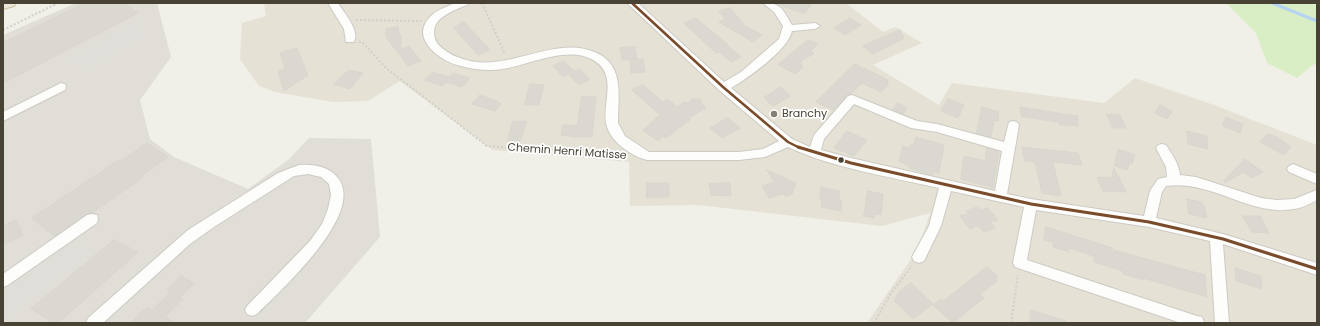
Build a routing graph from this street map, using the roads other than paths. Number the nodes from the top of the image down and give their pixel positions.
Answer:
1 (9, 3) edge
2 (333, 3) edge
3 (464, 3) edge
4 (632, 3) edge
5 (768, 3) edge
6 (3, 5) edge
7 (815, 26) dead end
8 (788, 28) junction
9 (350, 40) road end
10 (62, 86) dead end
11 (723, 87) junction
12 (3, 117) edge
13 (1013, 125) dead end
14 (788, 142) junction
15 (1009, 148) junction
16 (1162, 148) dead end
17 (815, 153) junction
18 (1293, 169) dead end
19 (1317, 178) edge
20 (1173, 179) junction
21 (946, 186) junction
22 (1317, 195) edge
23 (1000, 197) junction
24 (1030, 204) junction
25 (92, 220) dead end
26 (1149, 222) junction
27 (1216, 238) junction
28 (919, 257) road end
29 (1317, 269) edge
30 (3, 281) edge
31 (252, 310) dead end
32 (1197, 322) edge
33 (93, 323) edge
34 (1222, 323) edge

1 - 6 highway
2 - 9 street
3 - 14 street, Chemin Henri Matisse
4 - 11 street
5 - 8 street
7 - 8 street
8 - 11 street
10 - 12 street
11 - 14 street
13 - 15 street
14 - 17 street
15 - 17 street
15 - 23 street
16 - 20 street
17 - 21 street
18 - 19 street
20 - 22 street
20 - 26 street
21 - 23 street
21 - 28 street
23 - 24 street
24 - 26 street
24 - 32 street
25 - 30 street
26 - 27 street
27 - 29 street
27 - 34 street
31 - 33 street

